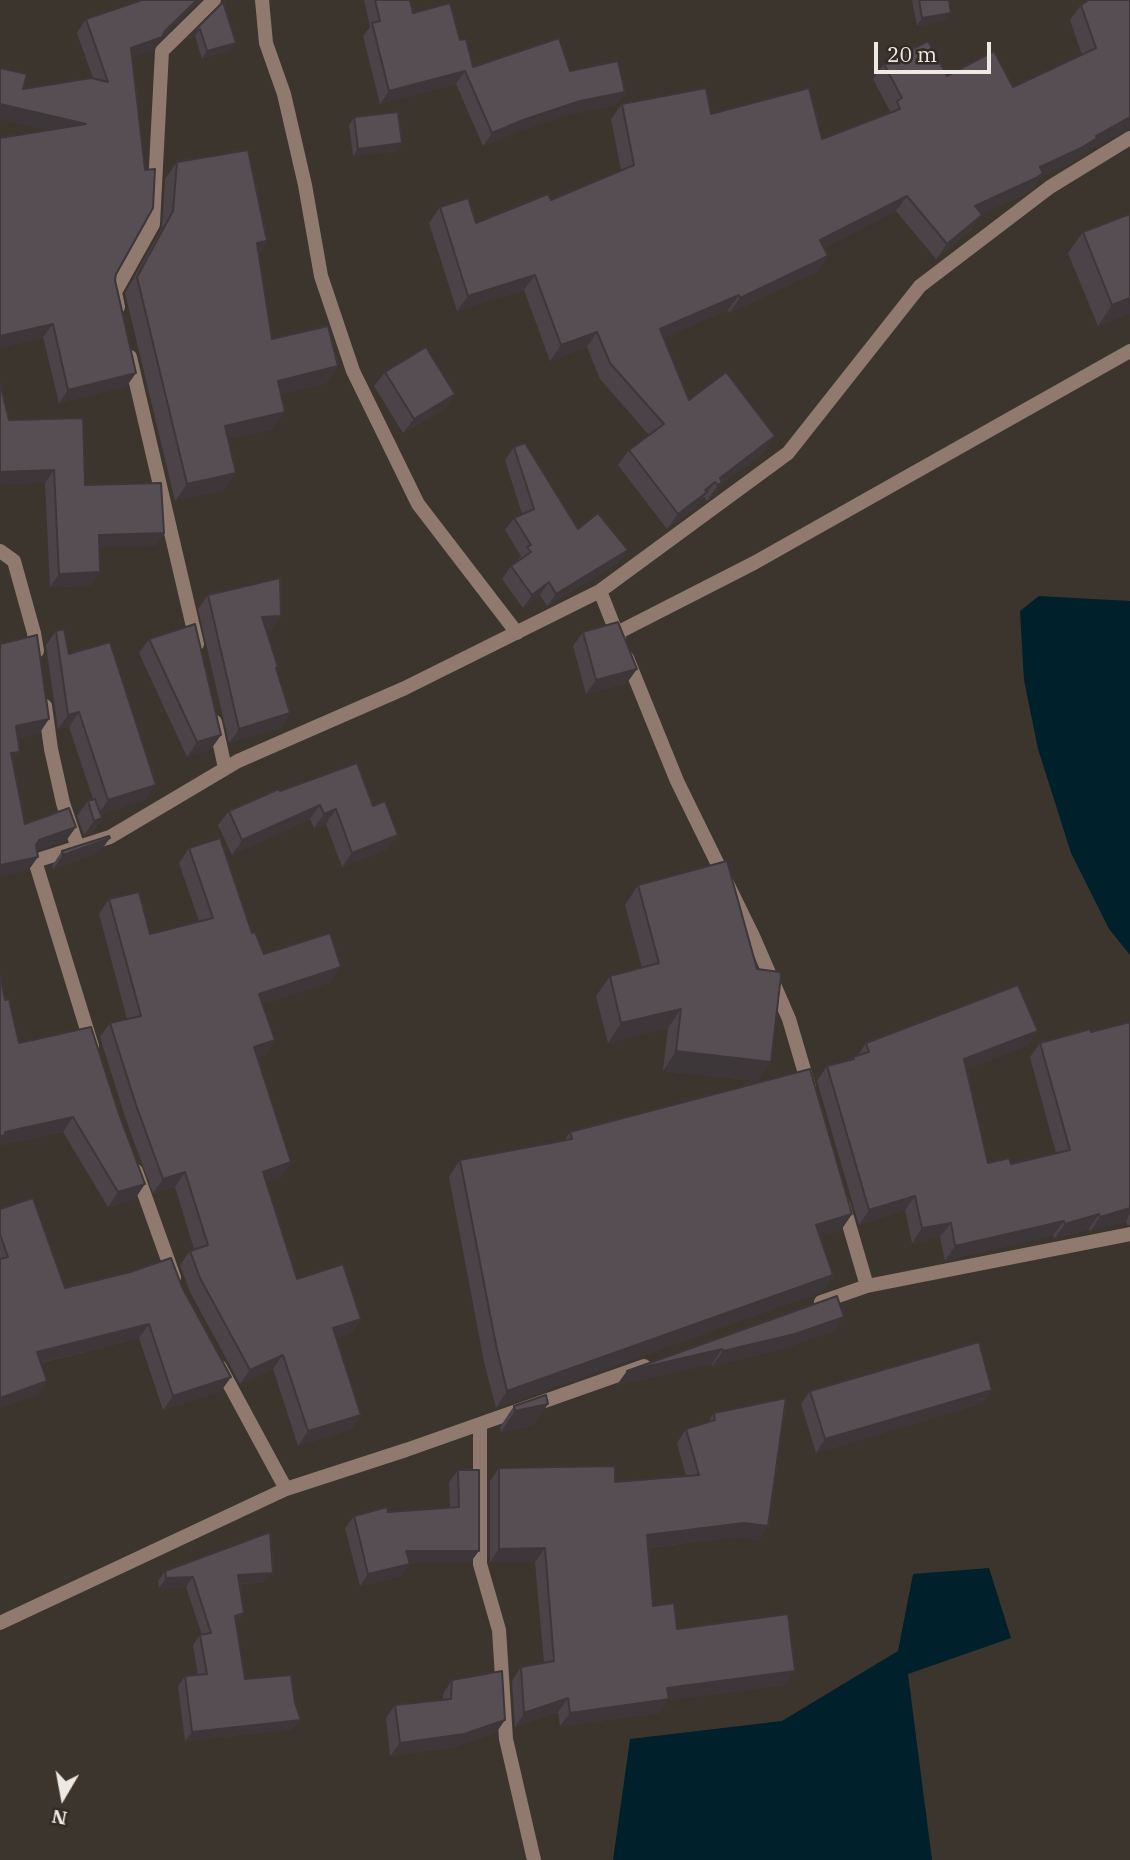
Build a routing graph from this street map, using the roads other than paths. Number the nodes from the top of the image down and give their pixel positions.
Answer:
1 (214, 0) edge
2 (262, 0) edge
3 (1130, 138) edge
4 (121, 319) edge
5 (127, 346) edge
6 (1130, 351) edge
7 (0, 551) edge
8 (600, 591) junction
9 (517, 633) junction
10 (617, 633) junction
11 (200, 659) edge
12 (40, 672) edge
13 (43, 698) edge
14 (213, 714) edge
15 (225, 768) junction
16 (78, 848) junction
17 (98, 1064) edge
18 (812, 1097) edge
19 (131, 1159) edge
20 (838, 1186) edge
21 (1130, 1234) edge
22 (867, 1286) junction
23 (181, 1296) edge
24 (802, 1309) edge
25 (213, 1355) edge
26 (660, 1360) edge
27 (480, 1424) junction
28 (286, 1489) junction
29 (0, 1623) edge
30 (534, 1860) edge

1 - 4 street
2 - 9 street
3 - 8 street
5 - 11 street
6 - 10 street
7 - 12 street
8 - 9 street
8 - 10 street
9 - 15 street
10 - 18 street
13 - 16 street
14 - 15 street
15 - 16 street
16 - 17 street
19 - 23 street
20 - 22 street
21 - 22 street
22 - 24 street
25 - 28 street
26 - 27 street
27 - 28 street
27 - 30 street
28 - 29 street

